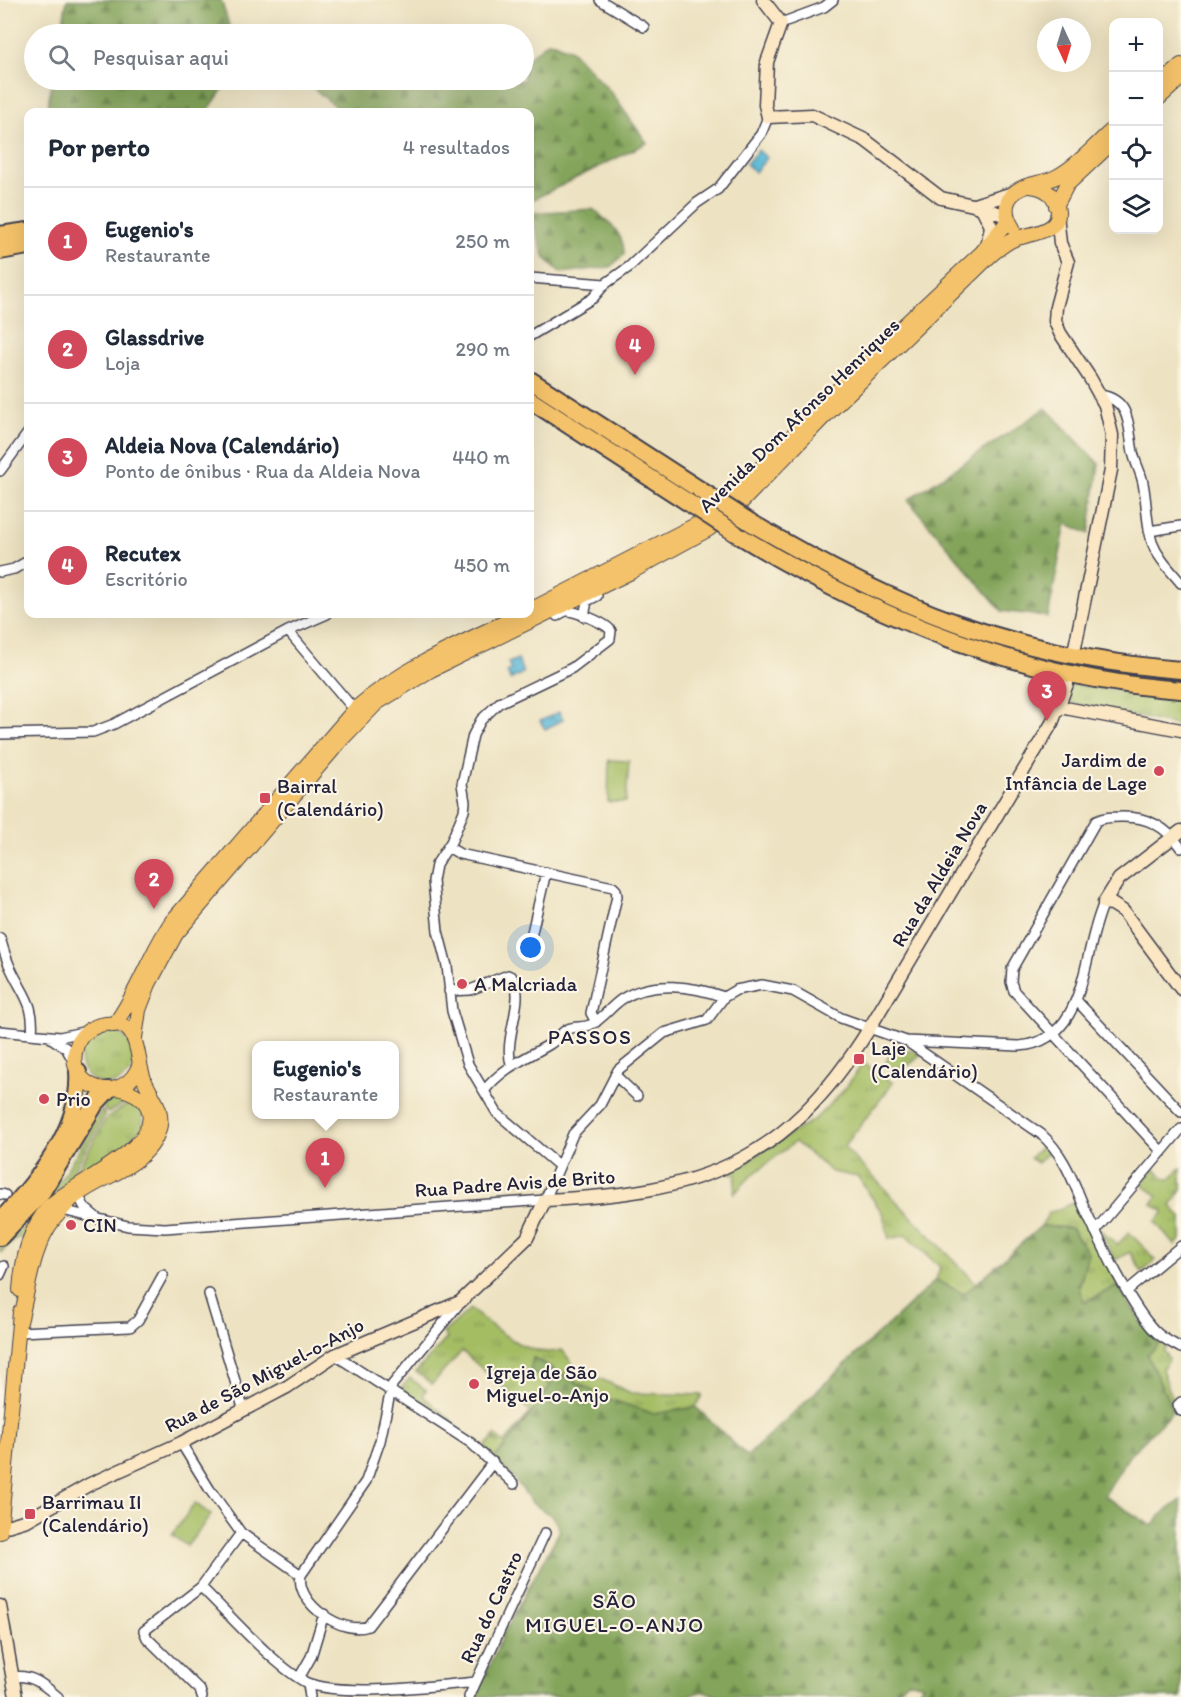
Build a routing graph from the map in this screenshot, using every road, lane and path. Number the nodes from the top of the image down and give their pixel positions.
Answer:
1 (600, 0) edge
2 (763, 0) edge
3 (833, 0) edge
4 (781, 23) junction
5 (644, 27) dead end
6 (1181, 65) edge
7 (1181, 78) edge
8 (1163, 81) edge
9 (1163, 94) edge
10 (768, 117) junction
11 (1109, 132) edge
12 (1109, 145) edge
13 (1030, 186) junction
14 (1013, 194) junction
15 (977, 206) junction
16 (1056, 208) junction
17 (1007, 218) junction
18 (24, 232) edge
19 (0, 236) edge
20 (1032, 236) junction
21 (1060, 243) junction
22 (24, 247) edge
23 (987, 247) junction
24 (0, 251) edge
25 (534, 278) edge
26 (605, 284) junction
27 (534, 334) edge
28 (534, 383) edge
29 (1100, 395) junction
30 (534, 403) edge
31 (24, 438) edge
32 (0, 471) edge
33 (1181, 526) edge
34 (1149, 531) junction
35 (24, 563) edge
36 (0, 572) edge
37 (631, 572) junction
38 (1181, 583) edge
39 (534, 613) edge
40 (534, 614) edge
41 (534, 614) edge
42 (584, 617) junction
43 (318, 618) edge
44 (514, 618) edge
45 (526, 618) edge
46 (288, 631) junction
47 (1075, 646) dead end
48 (1181, 670) edge
49 (1067, 684) dead end
50 (1181, 690) edge
51 (352, 707) dead end
52 (1060, 707) junction
53 (1181, 730) edge
54 (0, 734) edge
55 (1177, 834) edge
56 (448, 847) junction
57 (1181, 848) edge
58 (546, 872) junction
59 (1104, 903) junction
60 (0, 938) edge
61 (527, 954) dead end
62 (1181, 989) edge
63 (449, 991) junction
64 (724, 997) junction
65 (1076, 1000) junction
66 (596, 1022) junction
67 (114, 1025) junction
68 (869, 1029) junction
69 (89, 1030) junction
70 (0, 1031) edge
71 (32, 1034) junction
72 (46, 1035) junction
73 (1054, 1035) junction
74 (135, 1038) junction
75 (906, 1041) junction
76 (140, 1063) junction
77 (511, 1064) junction
78 (77, 1068) junction
79 (615, 1075) junction
80 (113, 1089) junction
81 (484, 1091) junction
82 (637, 1096) dead end
83 (1181, 1112) edge
84 (1181, 1129) edge
85 (1162, 1152) junction
86 (558, 1165) junction
87 (69, 1199) junction
88 (545, 1200) junction
89 (0, 1221) edge
90 (102, 1221) junction
91 (1095, 1231) junction
92 (0, 1238) edge
93 (1181, 1246) edge
94 (163, 1275) dead end
95 (1128, 1290) junction
96 (209, 1293) dead end
97 (460, 1302) junction
98 (426, 1316) junction
99 (19, 1327) junction
100 (440, 1327) junction
101 (1179, 1344) edge
102 (355, 1346) junction
103 (335, 1355) junction
104 (353, 1365) junction
105 (390, 1390) junction
106 (1181, 1402) edge
107 (243, 1411) junction
108 (1181, 1411) edge
109 (181, 1443) junction
110 (493, 1462) junction
111 (514, 1484) dead end
112 (0, 1525) edge
113 (241, 1533) junction
114 (545, 1533) dead end
115 (302, 1575) junction
116 (201, 1587) junction
117 (0, 1606) edge
118 (324, 1614) junction
119 (4, 1636) edge
120 (0, 1662) edge
121 (12, 1674) junction
122 (304, 1681) junction
123 (476, 1682) junction
124 (16, 1697) edge
125 (58, 1697) edge
126 (202, 1697) edge
127 (310, 1697) edge
128 (469, 1697) edge

1 - 5 street
2 - 4 street
3 - 4 street
4 - 10 street
6 - 8 main road
7 - 9 main road
10 - 15 street
10 - 26 street
11 - 13 main road
12 - 16 main road, Avenida Dom Afonso Henriques
13 - 14 main road
13 - 16 main road
14 - 15 street
14 - 17 main road, Avenida Dom Afonso Henriques
15 - 17 street
15 - 23 street
16 - 20 main road, Avenida Dom Afonso Henriques
16 - 21 street
17 - 20 main road
17 - 23 main road, Avenida Dom Afonso Henriques
18 - 19 highway
20 - 21 street
20 - 37 main road, Avenida Dom Afonso Henriques
21 - 29 street
22 - 24 highway
23 - 39 main road, Avenida Dom Afonso Henriques
25 - 26 street
26 - 27 street
28 - 48 highway, bridge
29 - 34 street
29 - 47 street
30 - 50 highway, bridge
31 - 32 street
33 - 34 street
34 - 38 street
35 - 36 street
37 - 40 main road, Avenida Dom Afonso Henriques
37 - 42 street
41 - 42 street
42 - 56 street
43 - 46 street
44 - 67 main road
45 - 74 main road, Avenida Dom Afonso Henriques
46 - 51 street
46 - 54 street
49 - 52 street, Rua da Aldeia Nova
52 - 53 street
52 - 68 street, Rua da Aldeia Nova
55 - 57 street
55 - 59 street
55 - 73 street
56 - 58 street
56 - 63 street
58 - 61 street
58 - 66 street
59 - 62 street
59 - 65 street
60 - 71 street
63 - 77 street
63 - 81 street
64 - 66 street
64 - 68 street
64 - 79 street
65 - 73 street
65 - 83 street
66 - 77 street
67 - 69 main road
67 - 74 main road
68 - 75 street
68 - 88 street, Rua Padre Avis de Brito
69 - 72 street
69 - 78 main road
70 - 71 street
71 - 72 street
72 - 78 street
73 - 75 street
73 - 85 street
74 - 76 main road, Avenida Dom Afonso Henriques
75 - 91 street
76 - 80 main road
76 - 87 main road, Avenida Dom Afonso Henriques
77 - 81 street
78 - 80 main road, Avenida Dom Afonso Henriques
78 - 89 highway
79 - 82 street
79 - 86 street
80 - 87 main road, Avenida Dom Afonso Henriques
80 - 92 highway
81 - 86 street
84 - 85 street
85 - 91 street
86 - 88 street
87 - 90 street, Rua Padre Avis de Brito
87 - 90 street
87 - 99 main road, Avenida Dom Afonso Henriques
88 - 90 street, Rua Padre Avis de Brito
88 - 97 street, Rua de São Miguel-o-Anjo
91 - 95 street
93 - 95 street
94 - 99 street
95 - 101 street
96 - 107 street
97 - 98 street, Rua de São Miguel-o-Anjo
97 - 100 street
98 - 100 street
98 - 102 street, Rua de São Miguel-o-Anjo
99 - 112 main road, Avenida Dom Afonso Henriques
100 - 105 street
102 - 103 street, Rua de São Miguel-o-Anjo
102 - 104 street
103 - 104 street
103 - 107 street, Rua de São Miguel-o-Anjo
104 - 105 street
105 - 110 street
105 - 115 street
106 - 108 street
107 - 109 street, Rua de São Miguel-o-Anjo
109 - 112 street, Rua de São Miguel-o-Anjo
109 - 113 street
110 - 111 street
110 - 118 street
113 - 115 street
113 - 116 street
114 - 123 street, Rua do Castro
115 - 118 street
116 - 122 street
116 - 126 street
117 - 119 street
118 - 122 street
119 - 121 street
120 - 121 street
121 - 124 street
121 - 125 street
122 - 123 street
122 - 127 street
123 - 128 street, Rua do Castro

